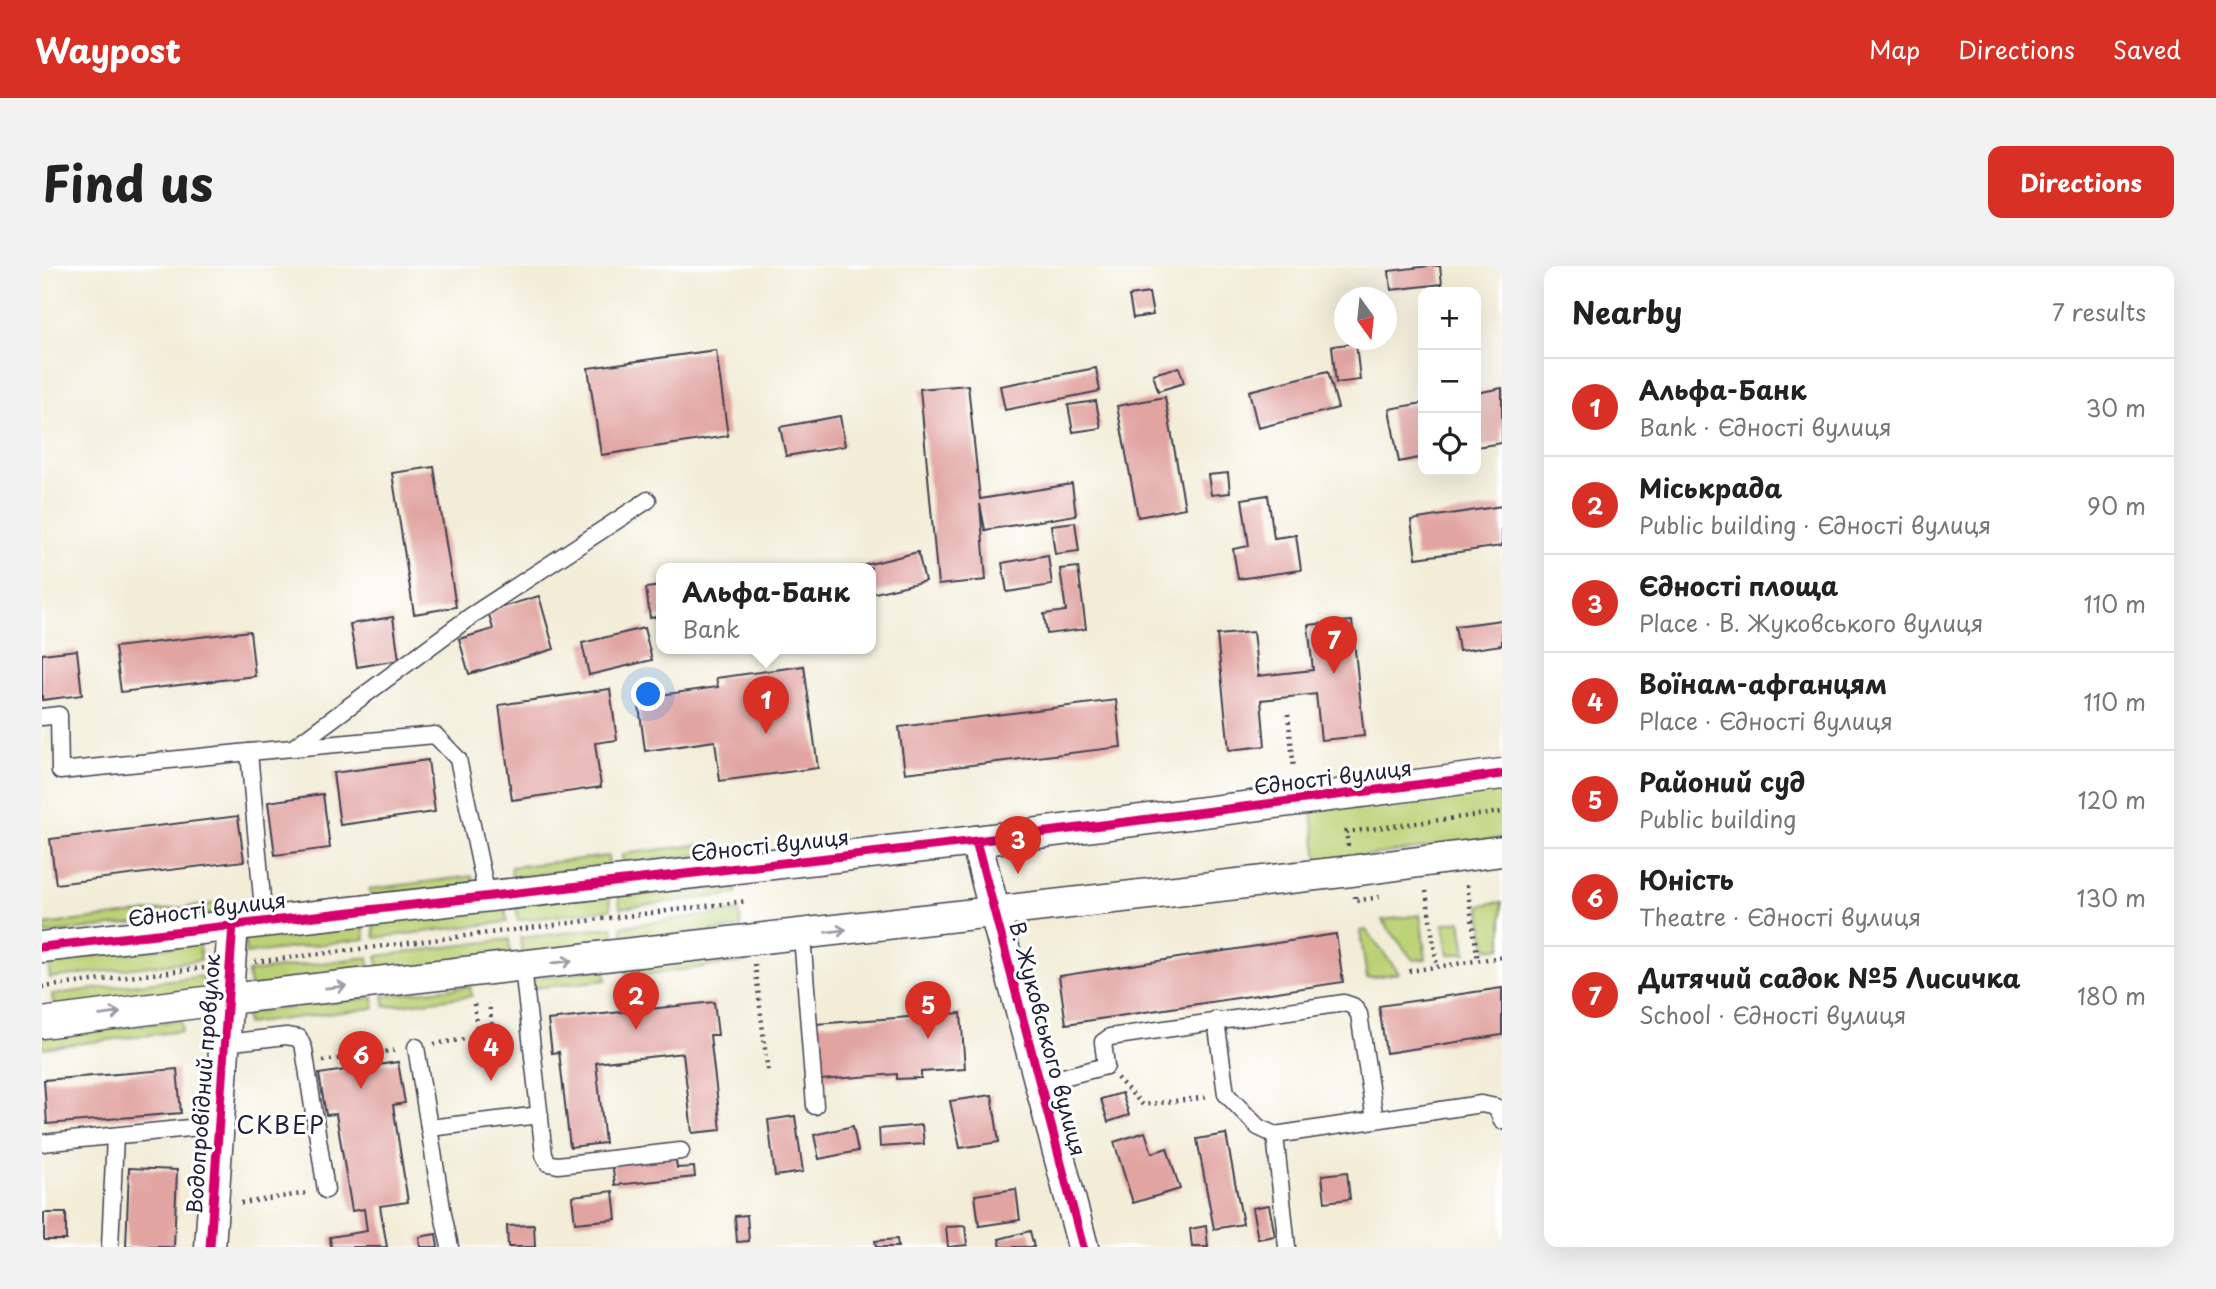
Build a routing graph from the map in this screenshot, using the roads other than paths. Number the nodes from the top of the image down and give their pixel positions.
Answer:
1 (648, 500) dead end
2 (42, 717) edge
3 (293, 748) junction
4 (249, 752) junction
5 (1502, 774) edge
6 (976, 841) junction
7 (1502, 851) edge
8 (487, 896) junction
9 (995, 913) junction
10 (264, 921) junction
11 (233, 924) junction
12 (802, 935) junction
13 (42, 947) edge
14 (523, 967) junction
15 (228, 999) junction
16 (1216, 1020) junction
17 (42, 1023) edge
18 (225, 1043) junction
19 (416, 1047) road end
20 (1040, 1083) junction
21 (816, 1106) dead end
22 (540, 1115) junction
23 (1375, 1120) junction
24 (1502, 1121) edge
25 (219, 1125) junction
26 (429, 1128) junction
27 (1275, 1135) junction
28 (115, 1136) junction
29 (42, 1143) edge
30 (681, 1151) dead end
31 (326, 1190) road end
32 (110, 1247) edge
33 (210, 1247) edge
34 (450, 1247) edge
35 (1083, 1247) edge
36 (1287, 1247) edge

1 - 3 lane
2 - 4 lane
3 - 4 lane
3 - 8 lane
4 - 10 lane
5 - 6 street, Єдності вулиця
6 - 8 street, Єдності вулиця
6 - 9 street, В. Жуковського вулиця
7 - 9 street
8 - 10 street, Єдності вулиця
12 -> 9 street
9 - 20 street, В. Жуковського вулиця
10 - 11 street, Єдності вулиця
11 - 13 street, Єдності вулиця
11 - 15 street, Водопровідний провулок
14 -> 12 street
12 - 21 lane
15 -> 14 street
14 - 22 lane
17 -> 15 street
15 - 18 street, Водопровідний провулок
16 - 20 lane
16 - 23 lane
16 - 27 lane
18 - 25 street, Водопровідний провулок
18 - 31 lane
19 - 26 lane
20 - 35 street, В. Жуковського вулиця
22 - 26 lane
22 - 30 lane
23 - 24 lane
23 - 27 lane
25 - 28 lane
25 - 33 street, Водопровідний провулок
26 - 34 lane
27 - 36 lane
28 - 29 lane
28 - 32 lane

